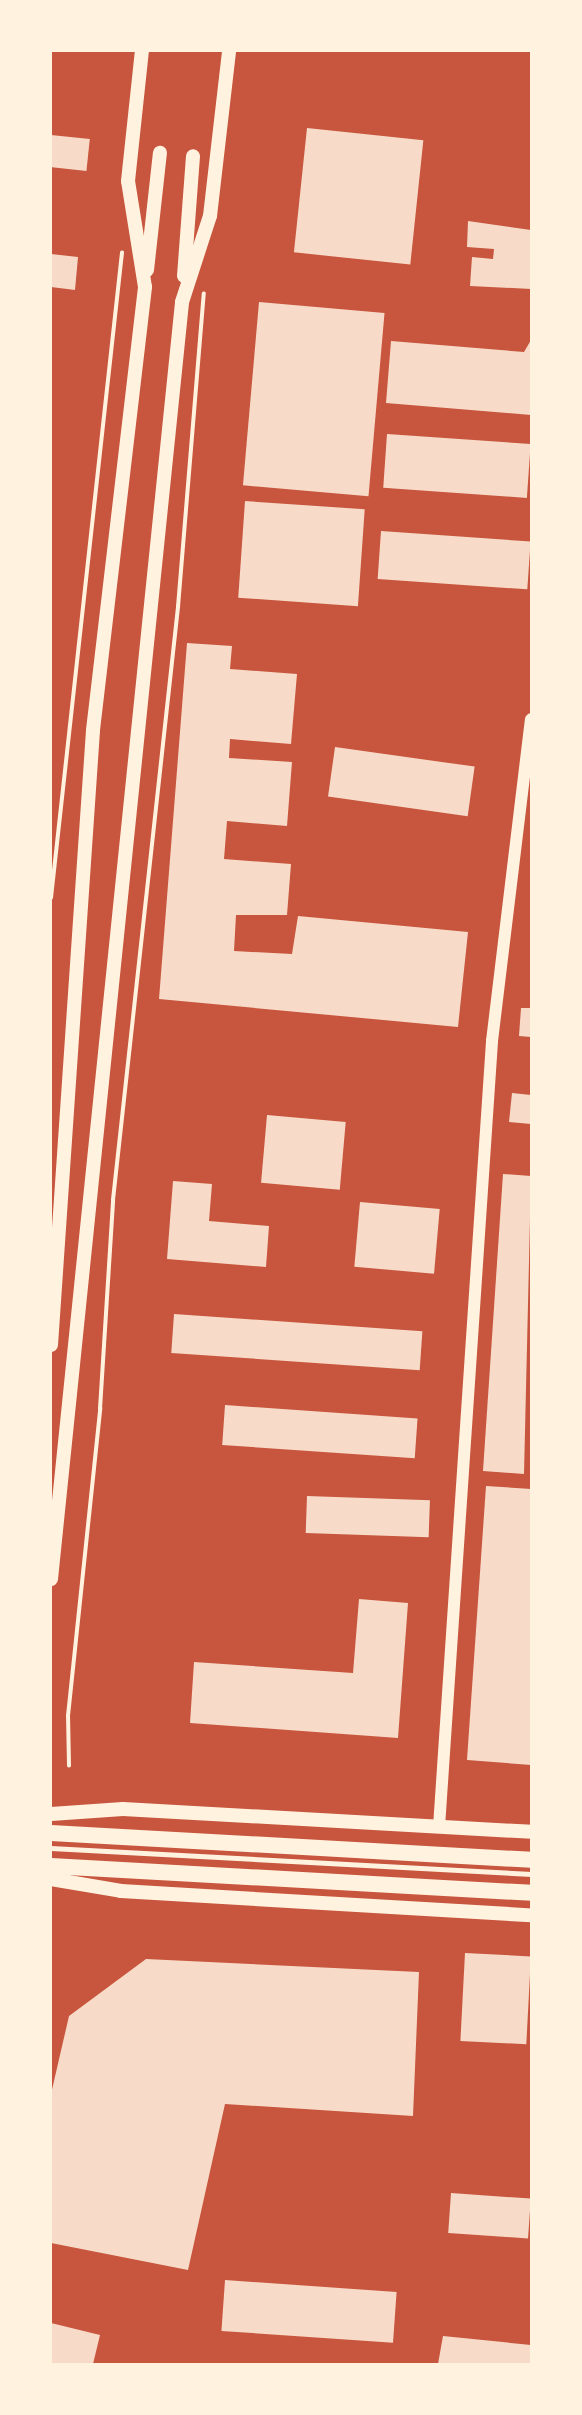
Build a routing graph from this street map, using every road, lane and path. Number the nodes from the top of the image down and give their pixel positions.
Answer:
1 (142, 51) edge
2 (229, 51) edge
3 (160, 153) dead end
4 (193, 156) dead end
5 (122, 245) dead end
6 (204, 284) dead end
7 (145, 287) junction
8 (182, 302) junction
9 (531, 719) edge
10 (51, 898) edge
11 (51, 1345) edge
12 (51, 1579) edge
13 (69, 1766) dead end
14 (51, 1814) edge
15 (439, 1827) junction
16 (531, 1832) edge
17 (51, 1833) edge
18 (51, 1848) edge
19 (531, 1860) edge
20 (51, 1866) edge
21 (531, 1874) edge
22 (51, 1879) edge
23 (531, 1893) edge
24 (531, 1914) edge

1 - 7 main road
2 - 8 main road
3 - 7 main road
4 - 8 main road
5 - 10 path
6 - 13 path
7 - 11 main road
8 - 12 main road
9 - 15 street
14 - 15 main road
15 - 16 main road
17 - 19 highway
18 - 21 lane
20 - 23 highway
22 - 24 main road

